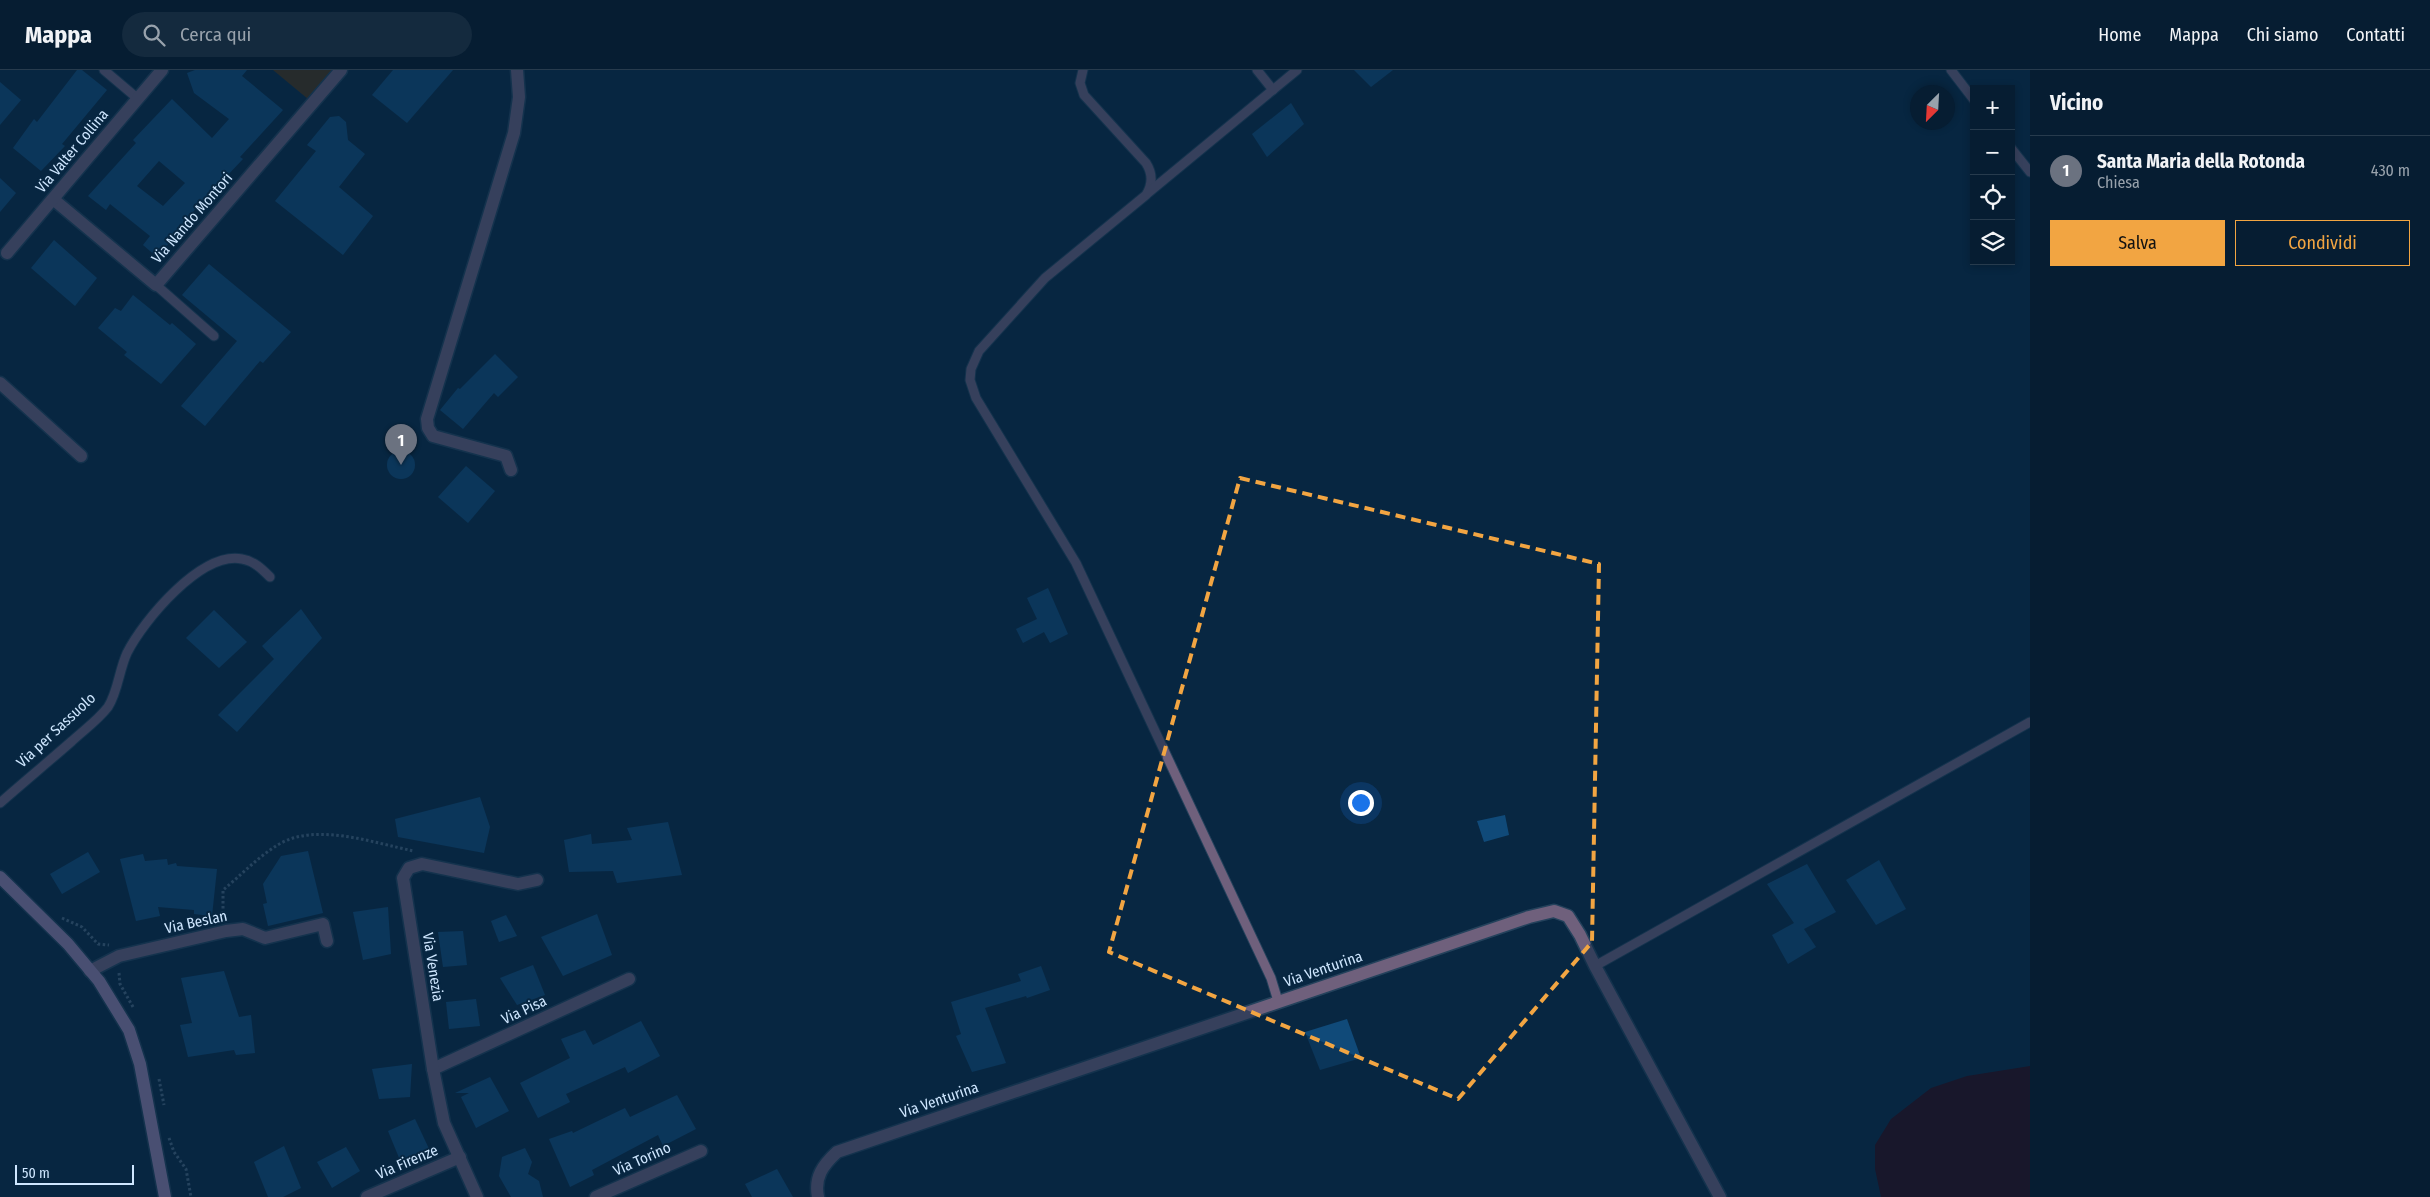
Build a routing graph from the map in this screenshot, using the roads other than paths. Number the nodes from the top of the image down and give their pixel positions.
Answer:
1 (104, 70) edge
2 (162, 70) edge
3 (341, 70) edge
4 (517, 70) edge
5 (1083, 70) edge
6 (1257, 70) edge
7 (1297, 70) edge
8 (1951, 70) edge
9 (1273, 90) junction
10 (1970, 95) edge
11 (137, 98) junction
12 (2015, 153) edge
13 (2030, 172) edge
14 (1146, 195) junction
15 (52, 199) junction
16 (7, 253) dead end
17 (156, 285) junction
18 (214, 336) dead end
19 (0, 383) edge
20 (82, 456) dead end
21 (511, 470) dead end
22 (270, 578) dead end
23 (2030, 722) edge
24 (0, 803) edge
25 (0, 877) edge
26 (537, 880) dead end
27 (327, 941) dead end
28 (1594, 966) junction
29 (90, 970) junction
30 (629, 979) dead end
31 (1278, 1002) junction
32 (433, 1069) junction
33 (701, 1151) dead end
34 (460, 1157) junction
35 (164, 1197) edge
36 (367, 1197) edge
37 (477, 1197) edge
38 (596, 1197) edge
39 (818, 1197) edge
40 (1720, 1197) edge

1 - 11 lane
2 - 11 street, Via Valter Collina
3 - 17 street, Via Nando Montori
4 - 21 street
5 - 14 lane
6 - 9 lane
7 - 9 lane
8 - 10 lane
9 - 14 lane
11 - 15 street, Via Valter Collina
12 - 13 lane
14 - 31 lane
15 - 16 street, Via Valter Collina
15 - 17 street, Via Nando Montori
17 - 18 lane
19 - 20 street
22 - 24 lane, Via per Sassuolo
23 - 28 lane
25 - 29 main road
26 - 32 street, Via Venezia
27 - 29 street, Via Beslan
28 - 31 street, Via Venturina
28 - 40 street, Via Venturina
29 - 35 main road
30 - 32 street, Via Pisa
31 - 39 street, Via Venturina
32 - 34 street, Via Venezia
33 - 38 street, Via Torino
34 - 36 street, Via Firenze
34 - 37 street, Via Venezia

